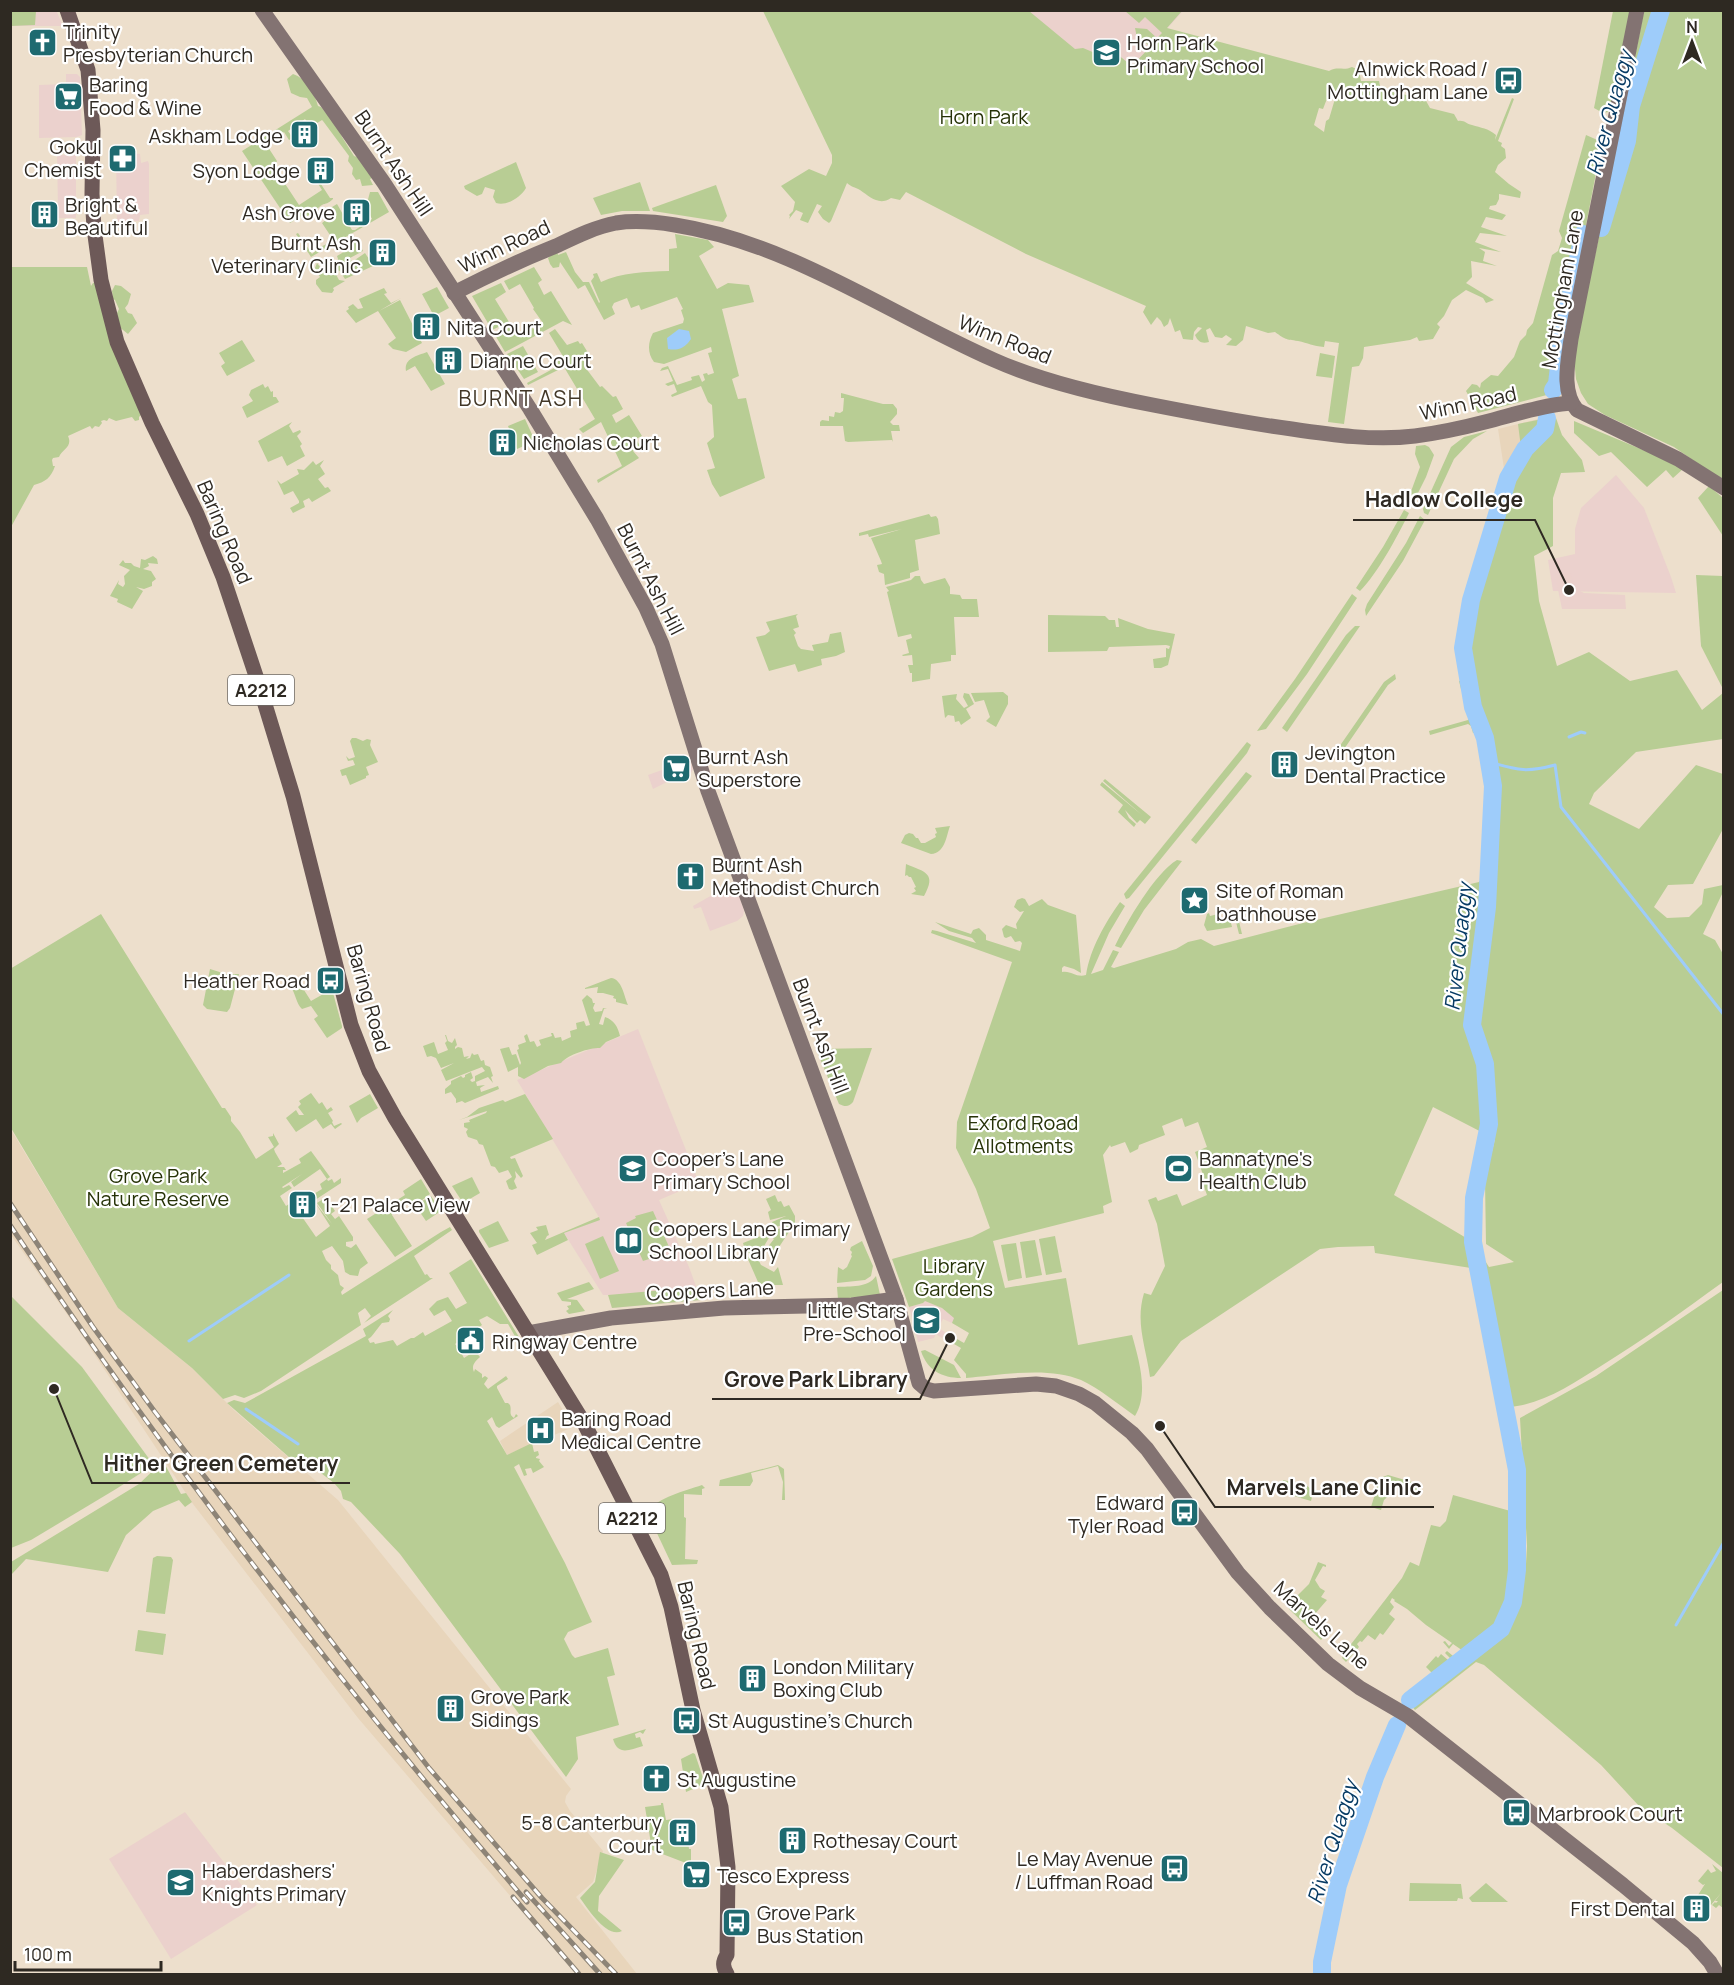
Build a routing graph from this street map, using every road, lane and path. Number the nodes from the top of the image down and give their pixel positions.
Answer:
1 (67, 10) edge
2 (262, 10) edge
3 (1637, 10) edge
4 (454, 293) junction
5 (1571, 403) junction
6 (1724, 488) edge
7 (896, 1299) junction
8 (528, 1333) junction
9 (926, 1389) joint
10 (726, 1968) edge
11 (1717, 1974) edge

1 - 8 main road, Baring Road / A2212
2 - 4 street, Burnt Ash Hill
3 - 5 street, Mottingham Lane
4 - 5 street, Winn Road
4 - 7 street, Burnt Ash Hill
5 - 6 street
7 - 8 street, Coopers Lane
7 - 9 street, Burnt Ash Hill
8 - 10 main road, Baring Road / A2212
9 - 11 street, Marvels Lane

